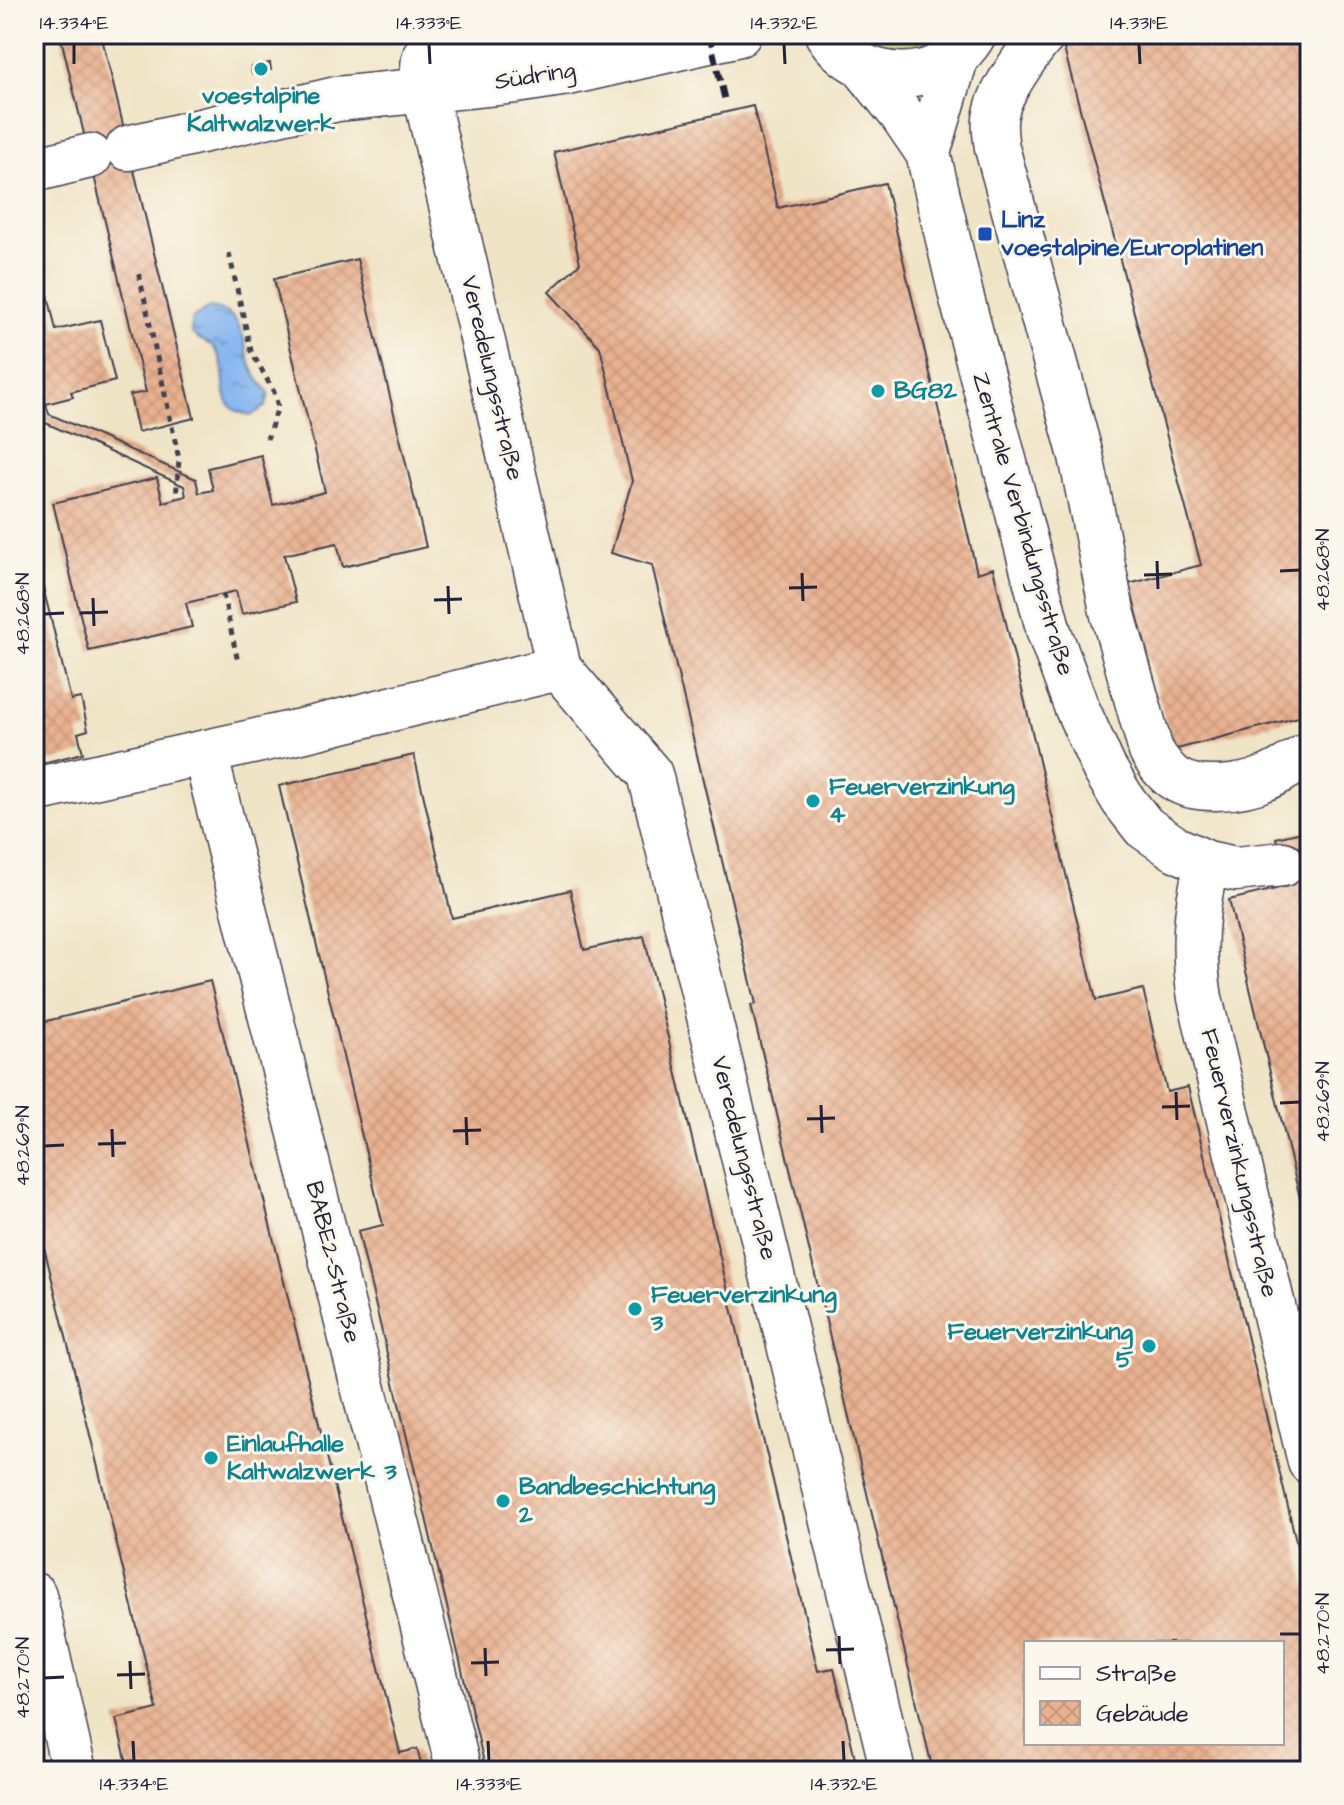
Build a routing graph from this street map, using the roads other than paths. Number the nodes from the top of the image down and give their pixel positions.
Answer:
1 (442, 34) edge
2 (575, 34) edge
3 (739, 34) edge
4 (1044, 34) edge
5 (830, 45) edge
6 (966, 45) edge
7 (645, 46) edge
8 (424, 89) junction
9 (928, 153) junction
10 (34, 170) edge
11 (559, 668) junction
12 (205, 753) junction
13 (1310, 754) edge
14 (34, 790) edge
15 (1207, 863) junction
16 (1283, 864) dead end
17 (1310, 1462) edge
18 (34, 1595) edge
19 (74, 1771) edge
20 (459, 1771) edge
21 (893, 1771) edge

1 - 8 street
2 - 8 street, Südring
3 - 7 street, Südring
4 - 13 street
5 - 6 street
5 - 9 street, Zentrale Verbindungsstraße
6 - 9 street
7 - 8 street, Südring
8 - 10 street, Südring
8 - 11 street, Veredelungsstraße
9 - 15 street, Zentrale Verbindungsstraße
11 - 12 street
11 - 21 street, Veredelungsstraße
12 - 14 street
12 - 20 street, BABE2-Straße
15 - 16 street, Zentrale Verbindungsstraße
15 - 17 street, Feuerverzinkungsstraße
18 - 19 street

